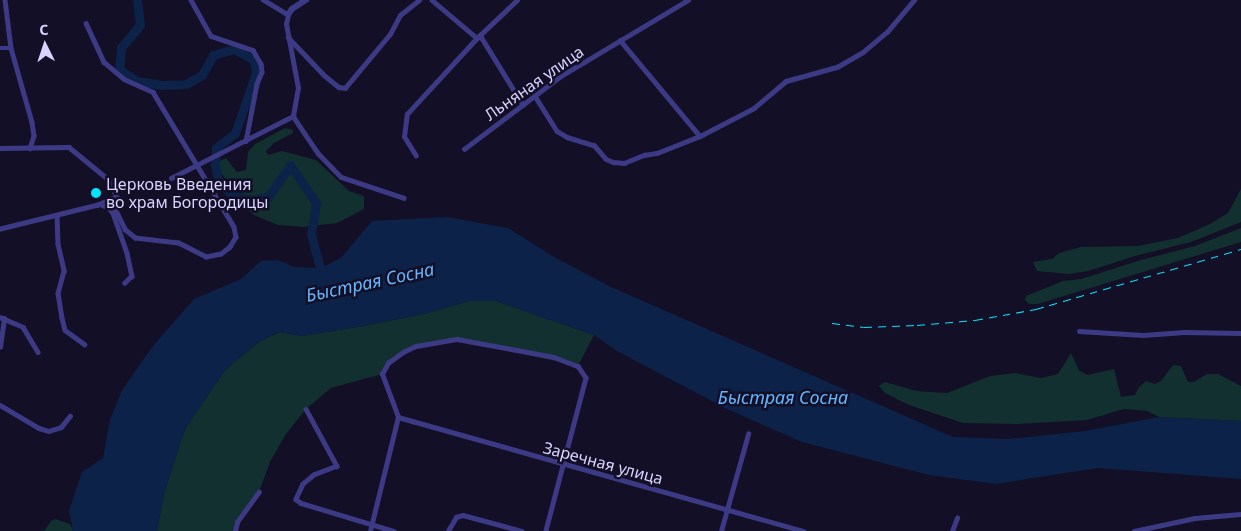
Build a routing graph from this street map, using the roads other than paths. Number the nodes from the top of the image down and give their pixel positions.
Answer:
1 (5, 0) edge
2 (192, 0) edge
3 (263, 0) edge
4 (306, 0) edge
5 (419, 0) edge
6 (432, 0) edge
7 (517, 0) edge
8 (688, 0) edge
9 (914, 0) edge
10 (288, 15) junction
11 (86, 24) dead end
12 (479, 36) junction
13 (288, 37) junction
14 (620, 40) junction
15 (0, 48) edge
16 (11, 48) junction
17 (535, 96) junction
18 (523, 105) junction
19 (294, 116) junction
20 (700, 136) junction
21 (246, 141) junction
22 (0, 148) edge
23 (30, 148) junction
24 (464, 150) dead end
25 (416, 156) dead end
26 (196, 163) junction
27 (171, 178) dead end
28 (404, 198) dead end
29 (111, 201) junction
30 (98, 205) junction
31 (57, 216) junction
32 (0, 229) edge
33 (125, 283) dead end
34 (2, 317) edge
35 (1079, 331) dead end
36 (1241, 333) edge
37 (84, 344) dead end
38 (0, 347) edge
39 (38, 352) dead end
40 (0, 404) edge
41 (306, 409) dead end
42 (70, 416) dead end
43 (398, 418) junction
44 (748, 434) dead end
45 (563, 465) junction
46 (259, 492) dead end
47 (726, 510) junction
48 (1241, 514) edge
49 (957, 518) dead end
50 (372, 525) junction
51 (235, 531) edge
52 (370, 531) edge
53 (394, 531) edge
54 (448, 531) edge
55 (522, 531) edge
56 (546, 531) edge
57 (721, 531) edge
58 (803, 531) edge
59 (952, 531) edge
60 (1134, 531) edge

1 - 16 street
2 - 21 street
3 - 10 street
4 - 10 street
5 - 13 street
6 - 12 street
7 - 12 street
8 - 14 street, Льняная улица
9 - 20 street
10 - 13 street
11 - 26 street
12 - 18 street
12 - 25 street
13 - 19 street
14 - 17 street, Льняная улица
14 - 20 street
15 - 16 street
16 - 23 street
17 - 18 street, Льняная улица
17 - 20 street
18 - 24 street, Льняная улица
19 - 21 street
19 - 28 street
21 - 26 street
22 - 23 street
23 - 29 street
26 - 27 street
26 - 29 street
29 - 30 street
30 - 31 street
30 - 33 street
31 - 32 street
31 - 37 street
34 - 38 street
34 - 39 street
35 - 36 street
40 - 42 street
41 - 50 street
43 - 45 street, Заречная улица
43 - 45 street
43 - 50 street
44 - 47 street
45 - 47 street, Заречная улица
45 - 56 street
46 - 51 street
47 - 57 street
47 - 58 street, Заречная улица
48 - 60 street
49 - 59 street
50 - 52 street
50 - 53 street
54 - 55 street

